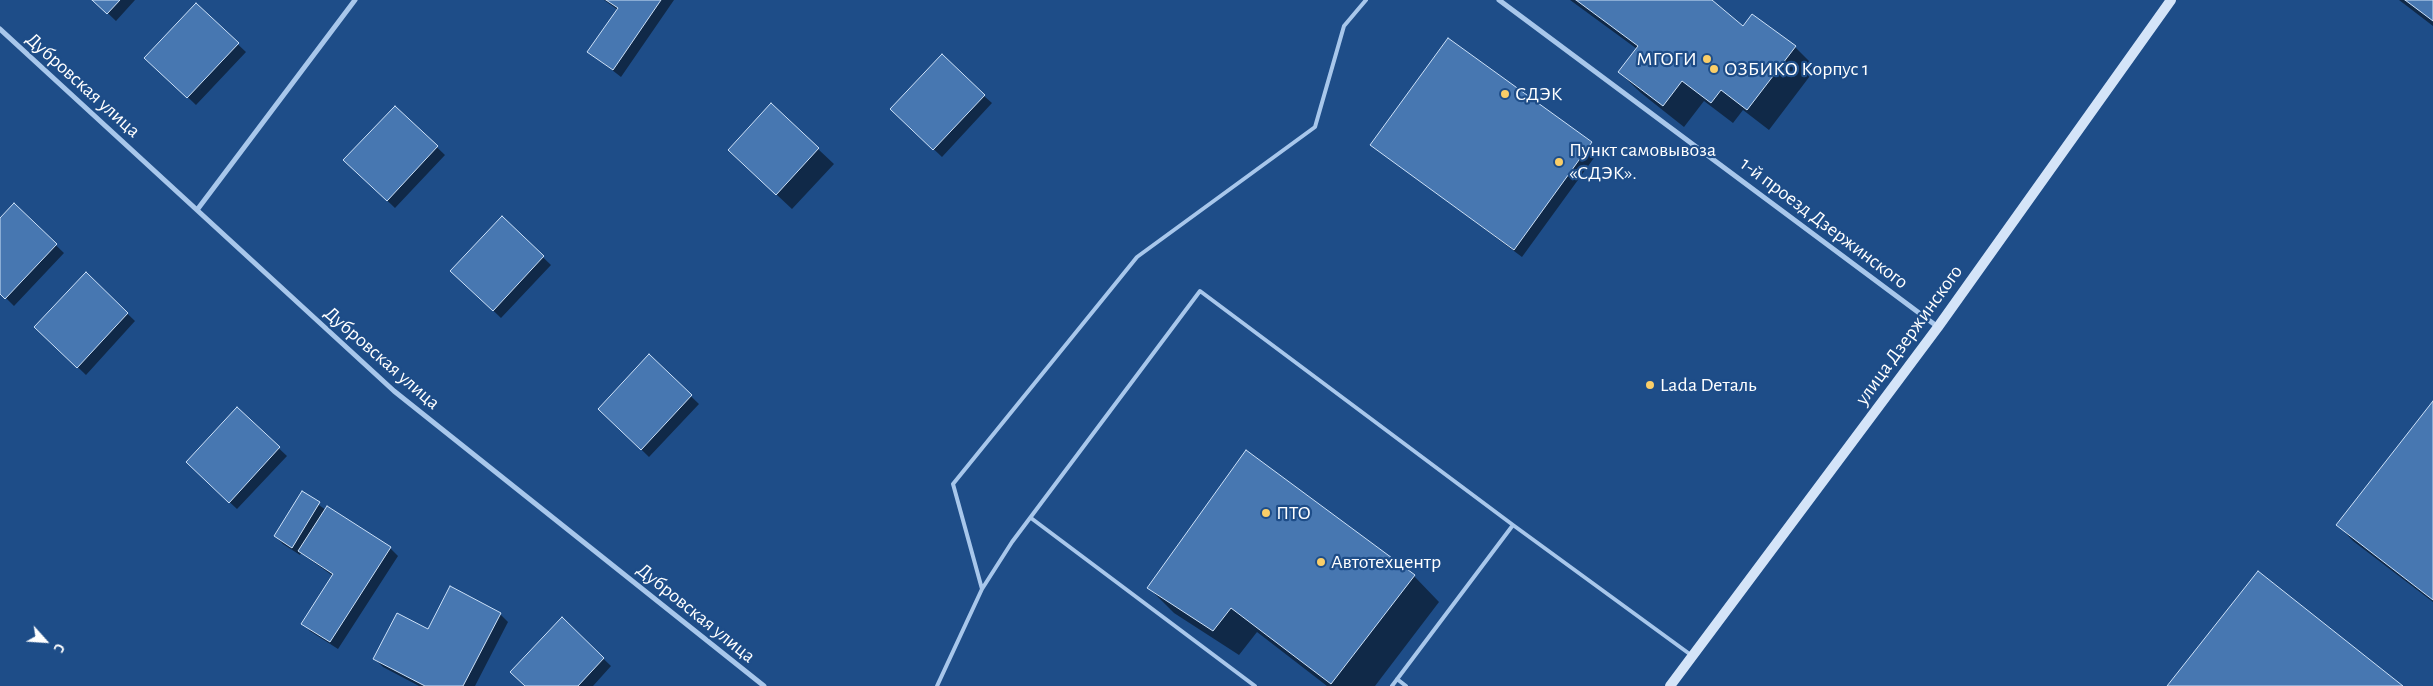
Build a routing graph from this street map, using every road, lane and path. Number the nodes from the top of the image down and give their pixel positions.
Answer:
1 (355, 0) edge
2 (1366, 0) edge
3 (1500, 0) edge
4 (2171, 0) edge
5 (0, 29) edge
6 (197, 210) junction
7 (1938, 327) junction
8 (1031, 518) junction
9 (1513, 525) junction
10 (982, 589) junction
11 (1692, 656) junction
12 (1398, 679) junction
13 (764, 686) edge
14 (937, 686) edge
15 (1255, 686) edge
16 (1392, 686) edge
17 (1406, 686) edge
18 (1670, 686) edge

1 - 6 street
2 - 10 lane
3 - 7 street, 1-й проезд Дзержинского
4 - 7 main road, улица Дзержинского
5 - 6 street, Дубровская улица
6 - 13 street, Дубровская улица
7 - 11 main road, улица Дзержинского
8 - 9 lane
8 - 10 lane
8 - 15 lane
9 - 11 lane
9 - 12 lane
10 - 14 lane
11 - 18 main road, улица Дзержинского
12 - 16 lane
12 - 17 lane

